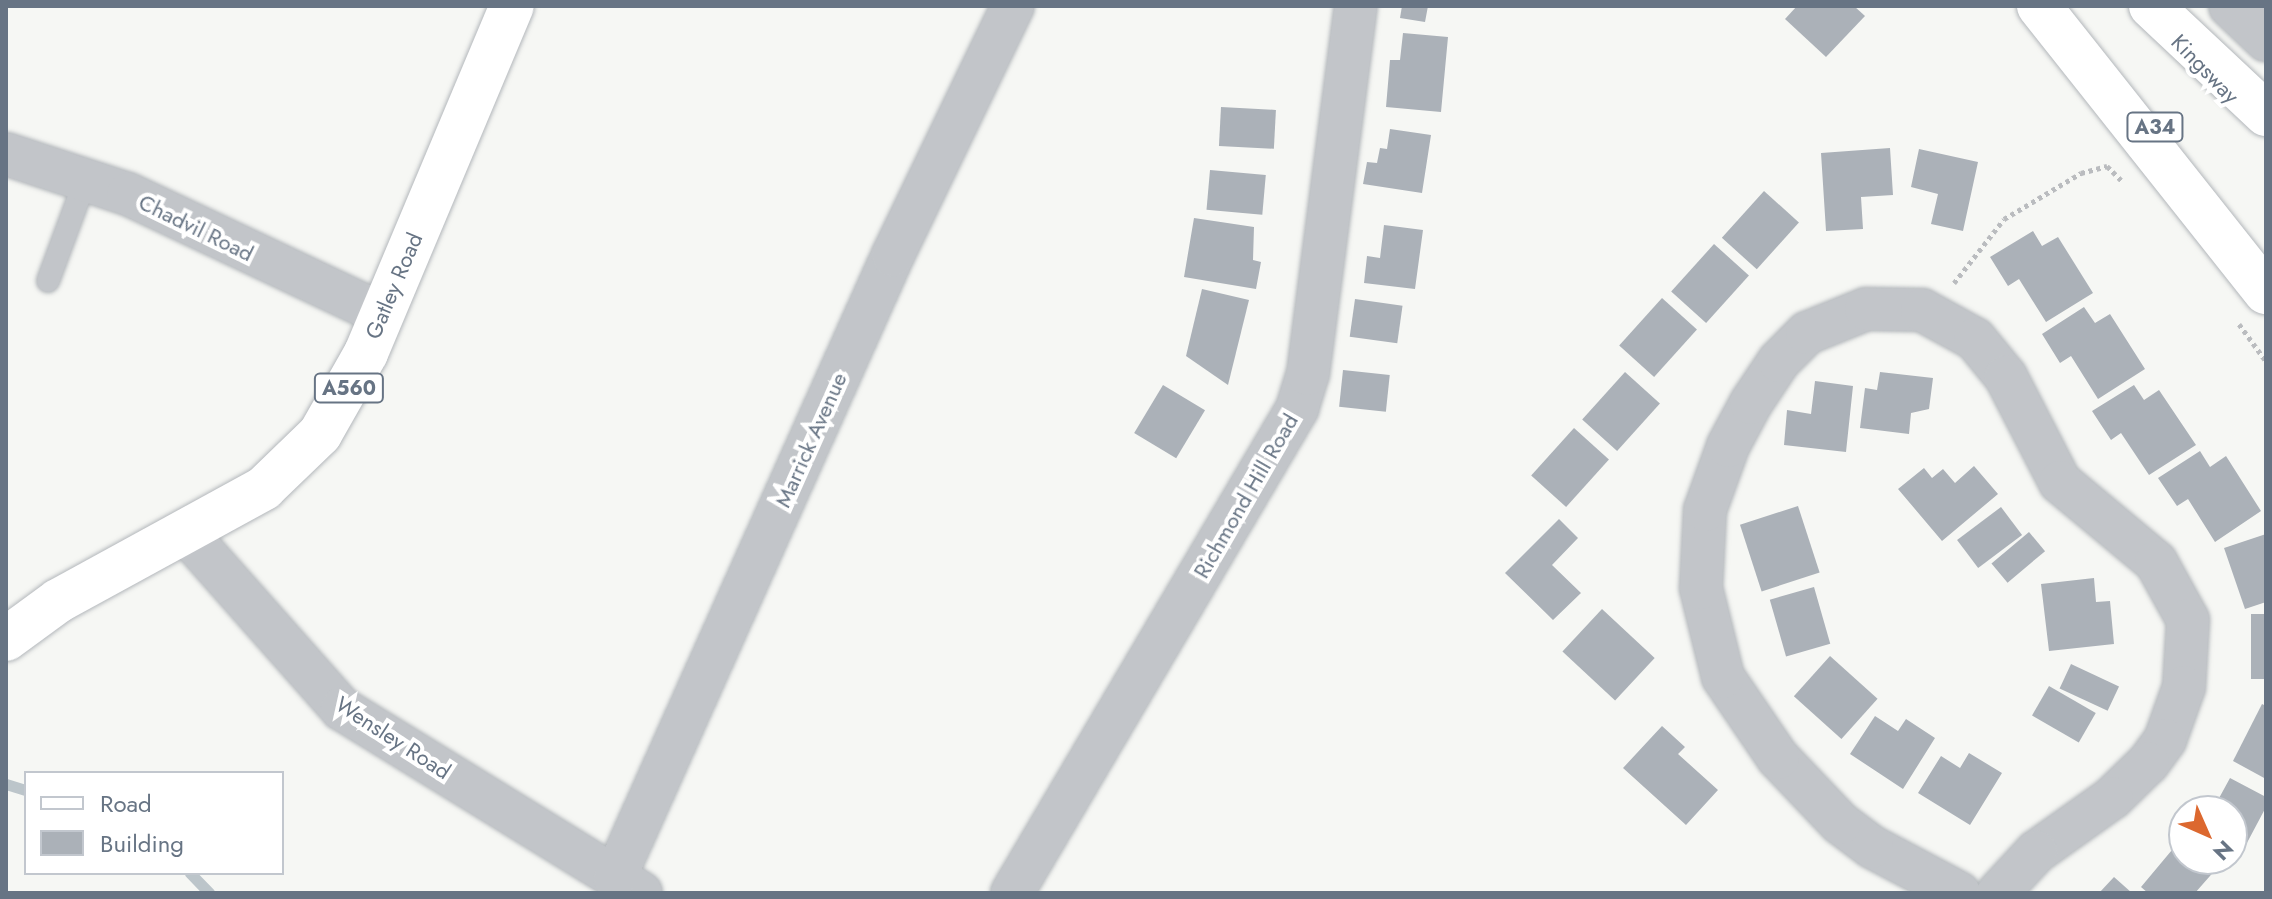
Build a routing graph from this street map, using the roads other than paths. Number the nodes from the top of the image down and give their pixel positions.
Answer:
1 (512, 6) edge
2 (1013, 6) edge
3 (1356, 6) edge
4 (2042, 6) edge
5 (2143, 6) edge
6 (2151, 6) edge
7 (2230, 6) edge
8 (2266, 40) edge
9 (2266, 114) edge
10 (2266, 133) edge
11 (6, 154) edge
12 (86, 178) junction
13 (2266, 248) edge
14 (48, 281) dead end
15 (2249, 304) edge
16 (382, 314) junction
17 (187, 534) junction
18 (6, 639) edge
19 (628, 885) edge
20 (1012, 893) edge
21 (1959, 893) edge
22 (1998, 893) edge

1 - 16 main road, Gatley Road / A560
2 - 19 street, Marrick Avenue
3 - 20 street, Richmond Hill Road
4 - 13 main road, A34
4 - 15 main road
5 - 10 main road, Kingsway
6 - 9 main road
7 - 8 street
11 - 12 street, Chadvil Road
12 - 14 lane
12 - 16 street, Chadvil Road
16 - 17 main road, Gatley Road / A560
17 - 18 main road, Gatley Road / A560
17 - 19 street, Wensley Road
21 - 22 street

